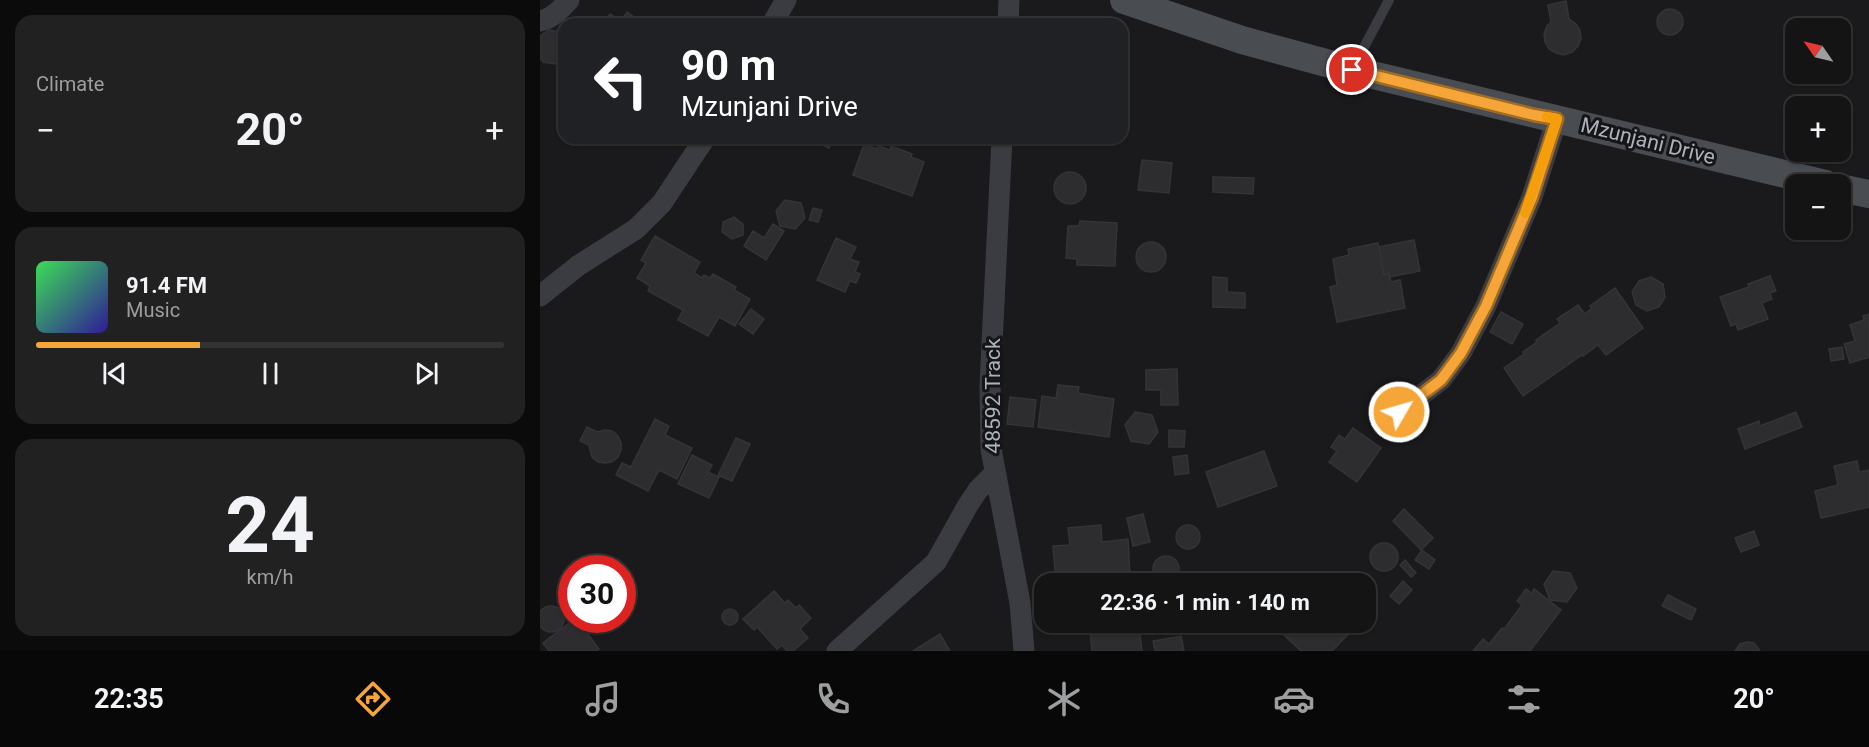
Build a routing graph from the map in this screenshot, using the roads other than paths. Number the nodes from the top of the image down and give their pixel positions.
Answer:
1 (569, 0) edge
2 (786, 0) edge
3 (1009, 0) edge
4 (1124, 0) edge
5 (1389, 0) edge
6 (776, 18) edge
7 (1008, 18) edge
8 (540, 21) edge
9 (1352, 70) junction
10 (1557, 119) junction
11 (701, 144) edge
12 (1002, 144) edge
13 (1785, 174) edge
14 (1851, 190) edge
15 (1869, 194) edge
16 (540, 297) edge
17 (1399, 412) dead end
18 (995, 473) junction
19 (837, 651) edge
20 (1024, 651) edge

1 - 8 street
2 - 6 street
3 - 7 street
4 - 9 main road, Mzunjani Drive
5 - 9 lane
9 - 10 main road, Mzunjani Drive
10 - 13 main road, Mzunjani Drive
10 - 17 street
11 - 16 street
12 - 18 street, 48592 Track
14 - 15 main road
18 - 19 street
18 - 20 street, 48592 Track

